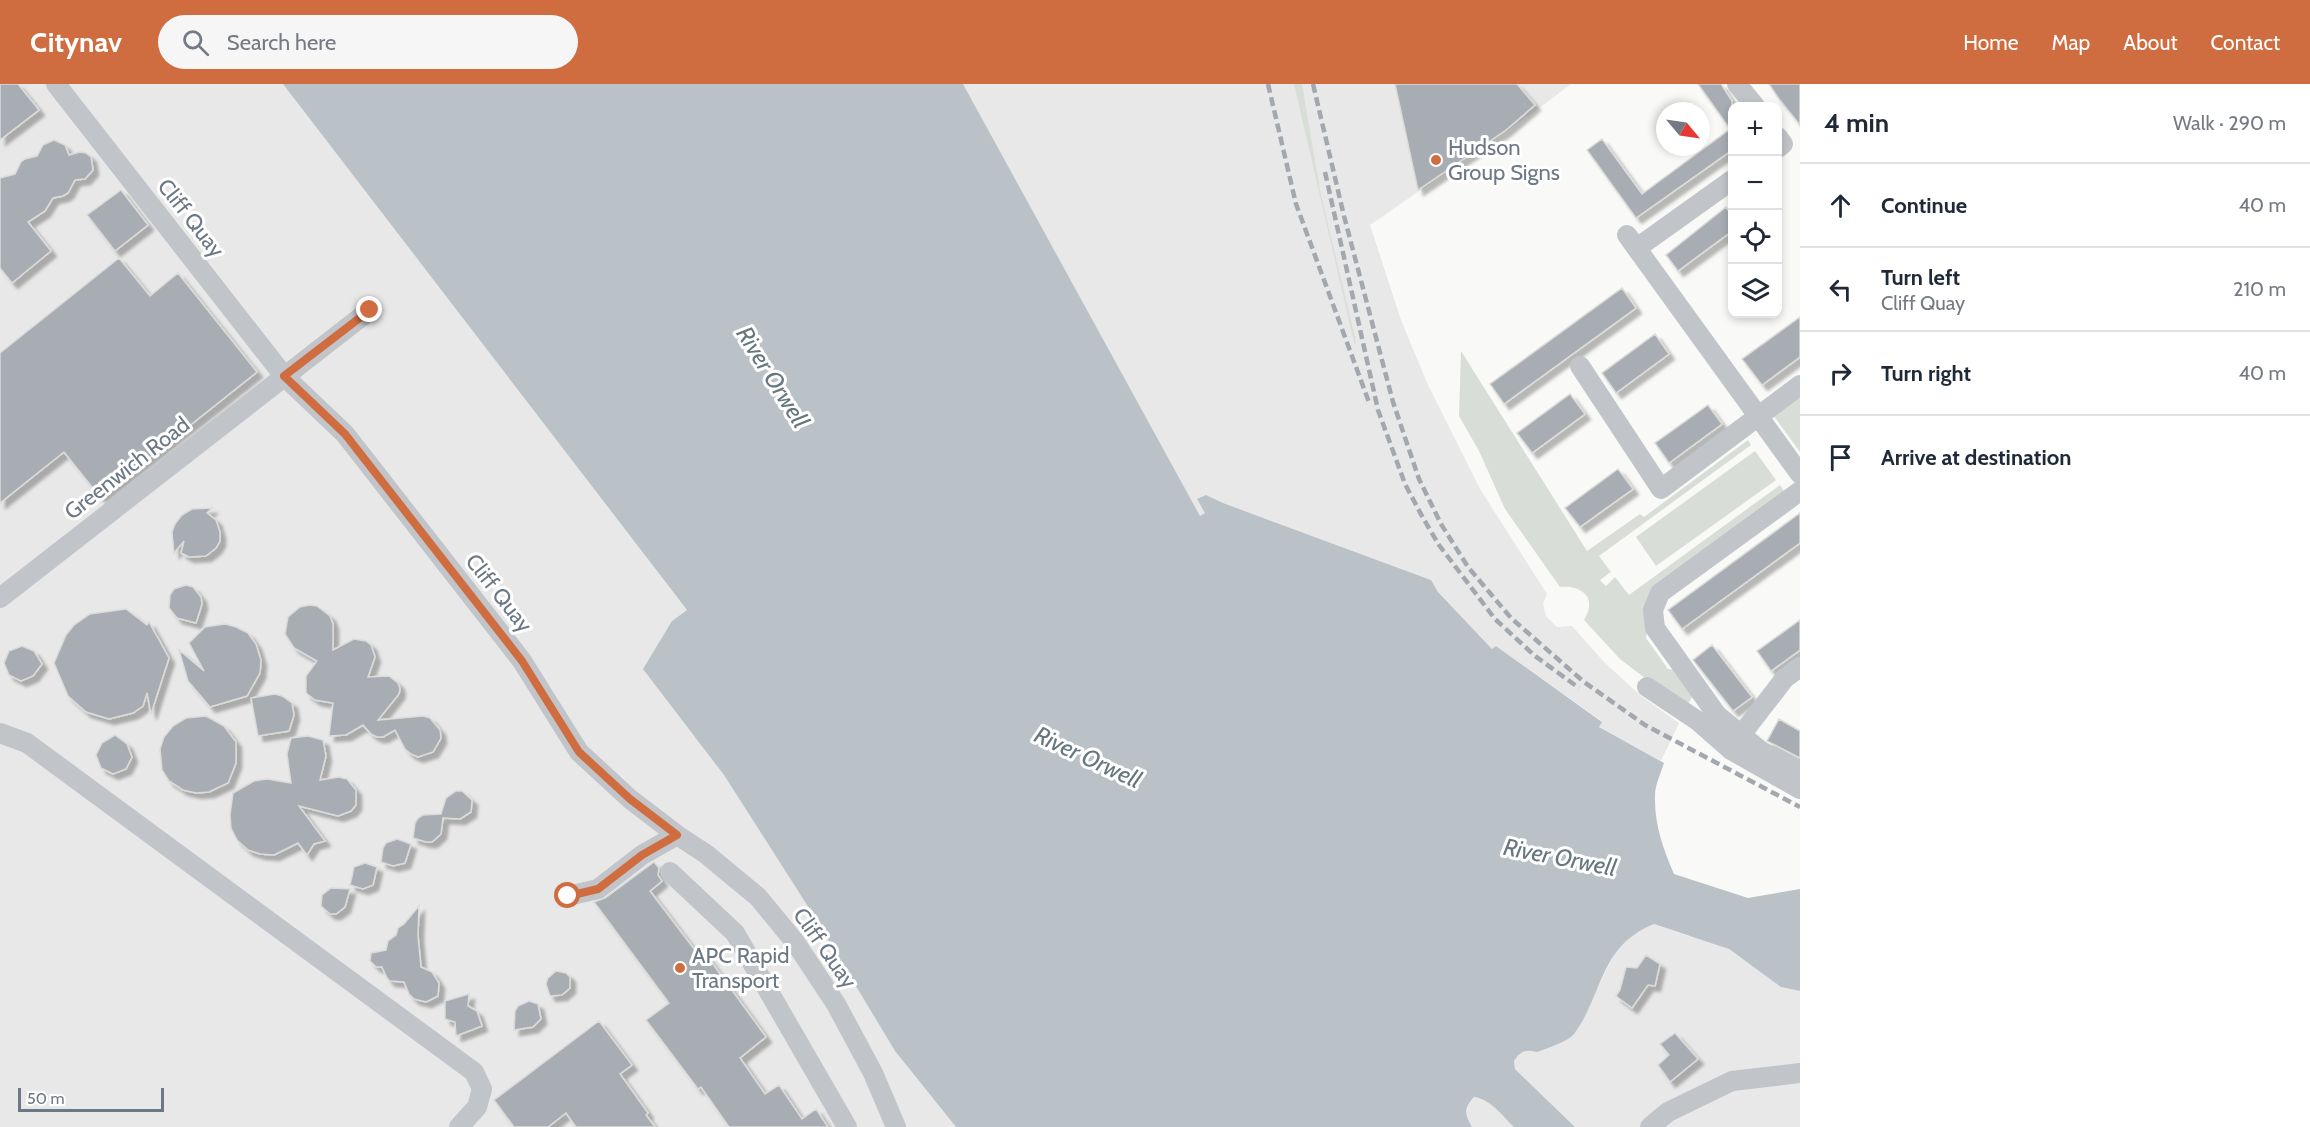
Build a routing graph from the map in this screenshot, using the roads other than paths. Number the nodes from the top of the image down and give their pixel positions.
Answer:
1 (56, 84) edge
2 (1737, 84) edge
3 (1752, 102) edge
4 (1728, 182) edge
5 (370, 310) dead end
6 (1580, 366) dead end
7 (284, 376) junction
8 (1800, 385) edge
9 (1759, 417) junction
10 (1800, 474) edge
11 (1800, 491) edge
12 (0, 598) edge
13 (1800, 667) edge
14 (1647, 687) dead end
15 (0, 733) edge
16 (1742, 735) junction
17 (1800, 772) edge
18 (1800, 789) edge
19 (677, 835) junction
20 (670, 872) dead end
21 (568, 896) dead end
22 (1800, 1072) edge
23 (459, 1127) edge
24 (848, 1127) edge
25 (896, 1127) edge
26 (1650, 1127) edge

1 - 7 street, Cliff Quay
2 - 3 street
4 - 9 street
5 - 7 street, Greenwich Road
6 - 9 street
7 - 12 street, Greenwich Road
7 - 19 street, Cliff Quay
8 - 9 street
9 - 10 street
11 - 16 street
13 - 16 street
14 - 18 street
15 - 23 street
16 - 17 street
19 - 21 street
19 - 25 street, Cliff Quay
20 - 24 street
22 - 26 street

